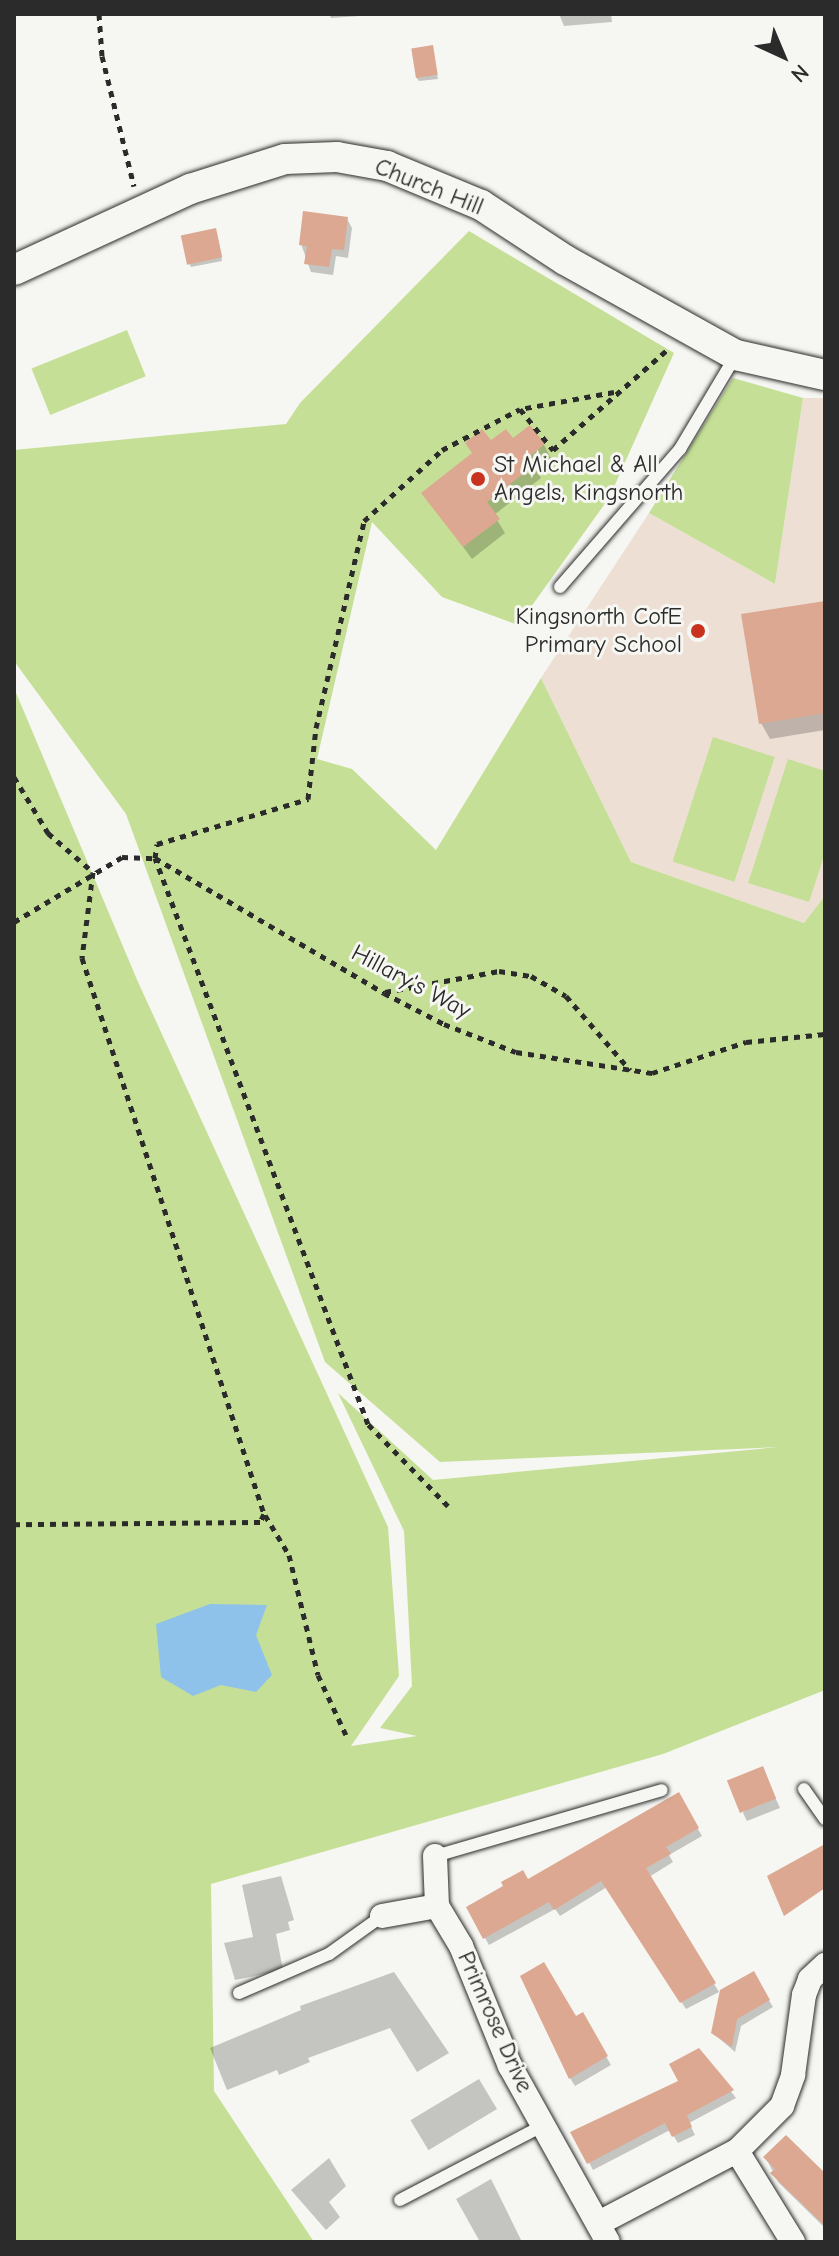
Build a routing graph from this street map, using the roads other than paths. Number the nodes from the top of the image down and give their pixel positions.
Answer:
1 (14, 270) edge
2 (736, 355) junction
3 (825, 375) edge
4 (560, 587) dead end
5 (804, 1789) dead end
6 (662, 1790) dead end
7 (825, 1819) edge
8 (435, 1856) joint
9 (437, 1906) junction
10 (382, 1916) joint
11 (825, 1965) edge
12 (239, 1993) dead end
13 (544, 2125) junction
14 (737, 2151) junction
15 (400, 2200) dead end
16 (603, 2232) edge
17 (793, 2242) edge

1 - 2 street, Church Hill
2 - 3 street, Church Hill
2 - 4 lane
5 - 7 lane
6 - 8 lane
8 - 9 street, Primrose Drive
9 - 10 street
9 - 13 street, Primrose Drive
10 - 12 lane
11 - 14 street, Primrose Drive
13 - 15 lane
13 - 16 street, Primrose Drive
14 - 16 street, Primrose Drive
14 - 17 street

